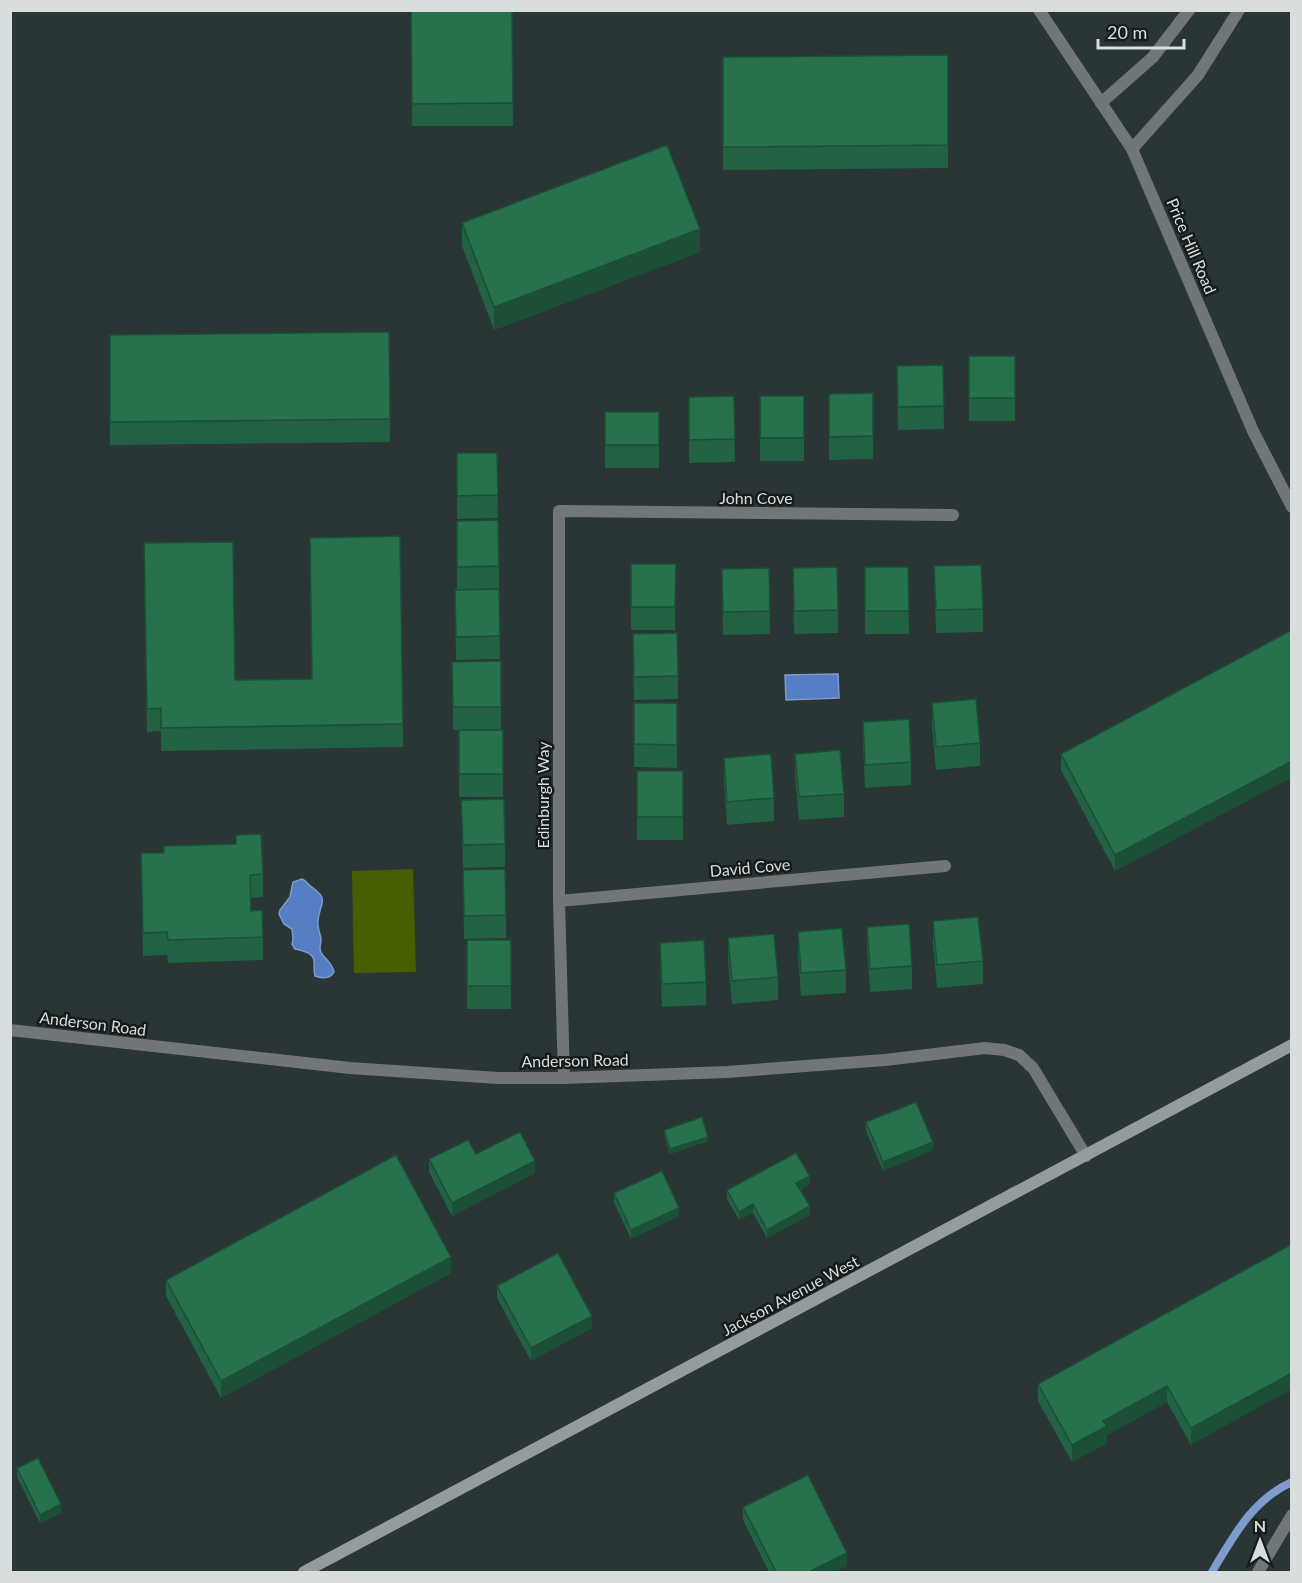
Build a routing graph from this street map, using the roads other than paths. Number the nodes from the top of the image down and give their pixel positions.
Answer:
1 (1039, 10) edge
2 (1189, 10) edge
3 (1239, 10) edge
4 (1101, 103) junction
5 (1132, 149) junction
6 (1292, 507) edge
7 (558, 512) joint
8 (954, 515) dead end
9 (945, 866) dead end
10 (558, 901) junction
11 (10, 1030) edge
12 (1292, 1045) edge
13 (564, 1078) junction
14 (1086, 1156) junction
15 (1292, 1515) edge
16 (304, 1572) edge
17 (1258, 1572) edge

1 - 4 street, Price Hill Road
2 - 4 street
3 - 5 street
4 - 5 street, Price Hill Road
5 - 6 street, Price Hill Road
7 - 8 street, John Cove
7 - 10 street, Edinburgh Way
9 - 10 street, David Cove
10 - 13 street, Edinburgh Way
11 - 13 street, Anderson Road
12 - 14 main road, Jackson Avenue West
13 - 14 street, Anderson Road
14 - 16 main road, Jackson Avenue West
15 - 17 street

